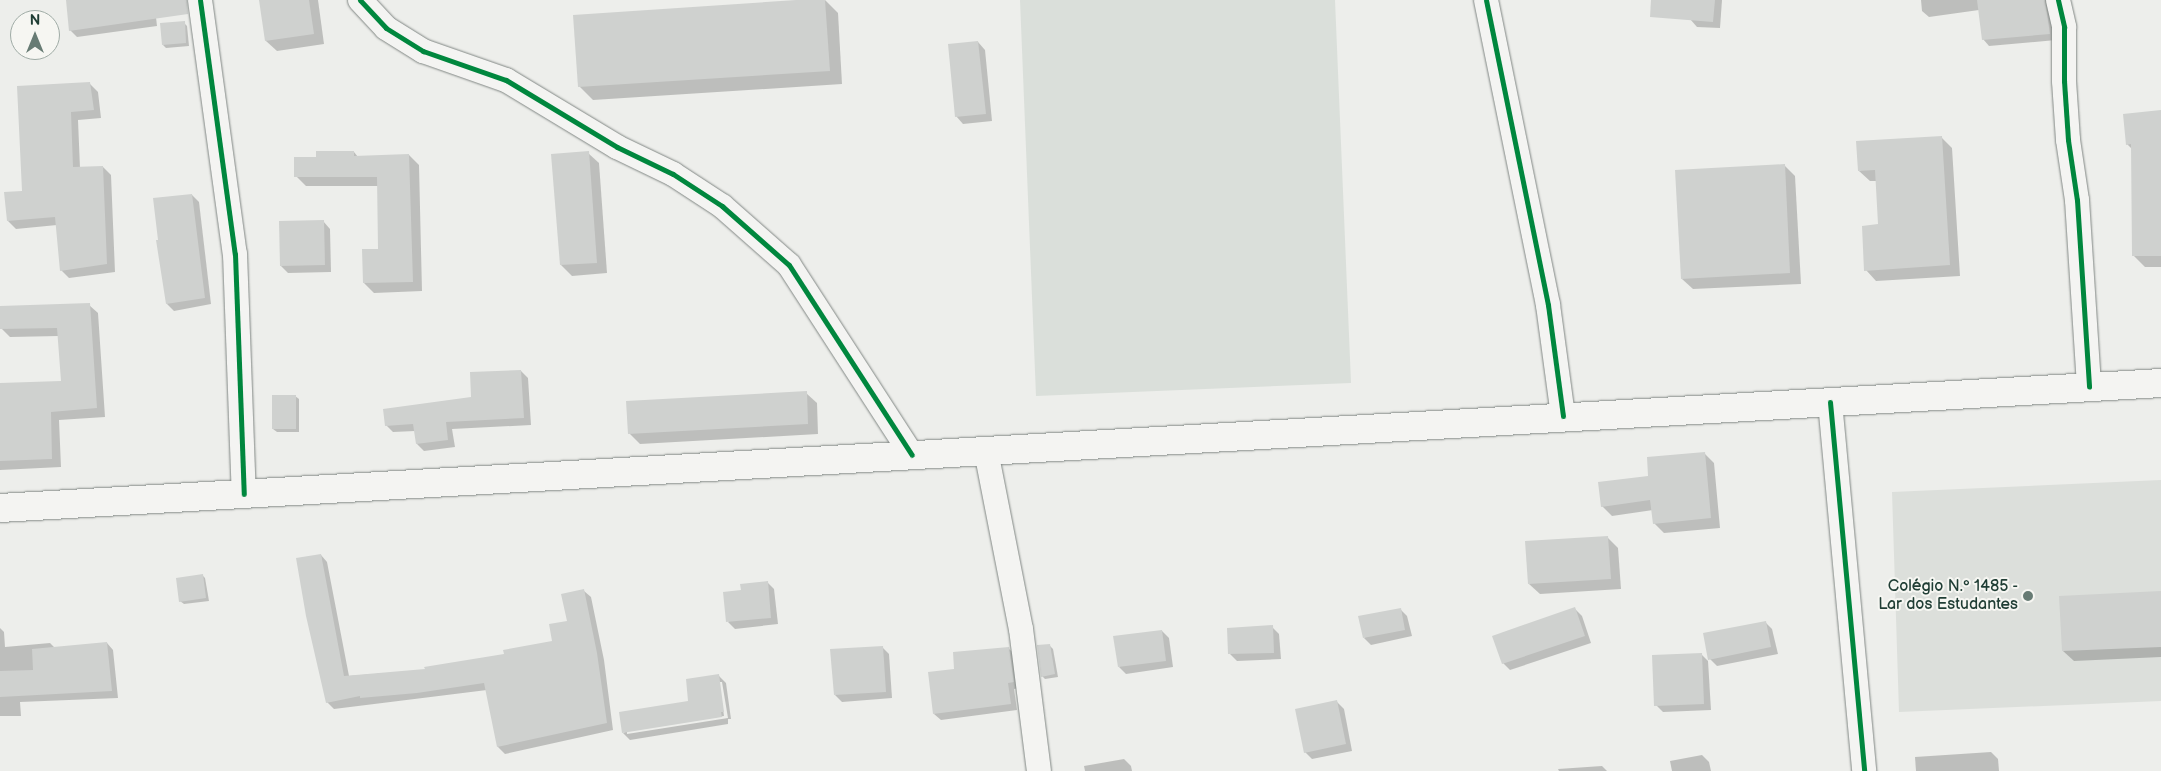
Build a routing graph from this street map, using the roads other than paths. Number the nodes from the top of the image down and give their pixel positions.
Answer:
1 (200, 0) edge
2 (360, 0) edge
3 (1486, 0) edge
4 (2058, 0) edge
5 (2161, 383) edge
6 (2089, 387) junction
7 (1830, 402) junction
8 (1563, 416) junction
9 (986, 451) junction
10 (912, 455) junction
11 (244, 494) junction
12 (0, 508) edge
13 (1039, 771) edge
14 (1864, 771) edge

1 - 11 street
2 - 10 street
3 - 8 street
4 - 6 street
5 - 6 main road
6 - 7 main road
7 - 8 main road
7 - 14 street
8 - 9 main road
9 - 10 main road
9 - 13 street
10 - 11 main road
11 - 12 main road

